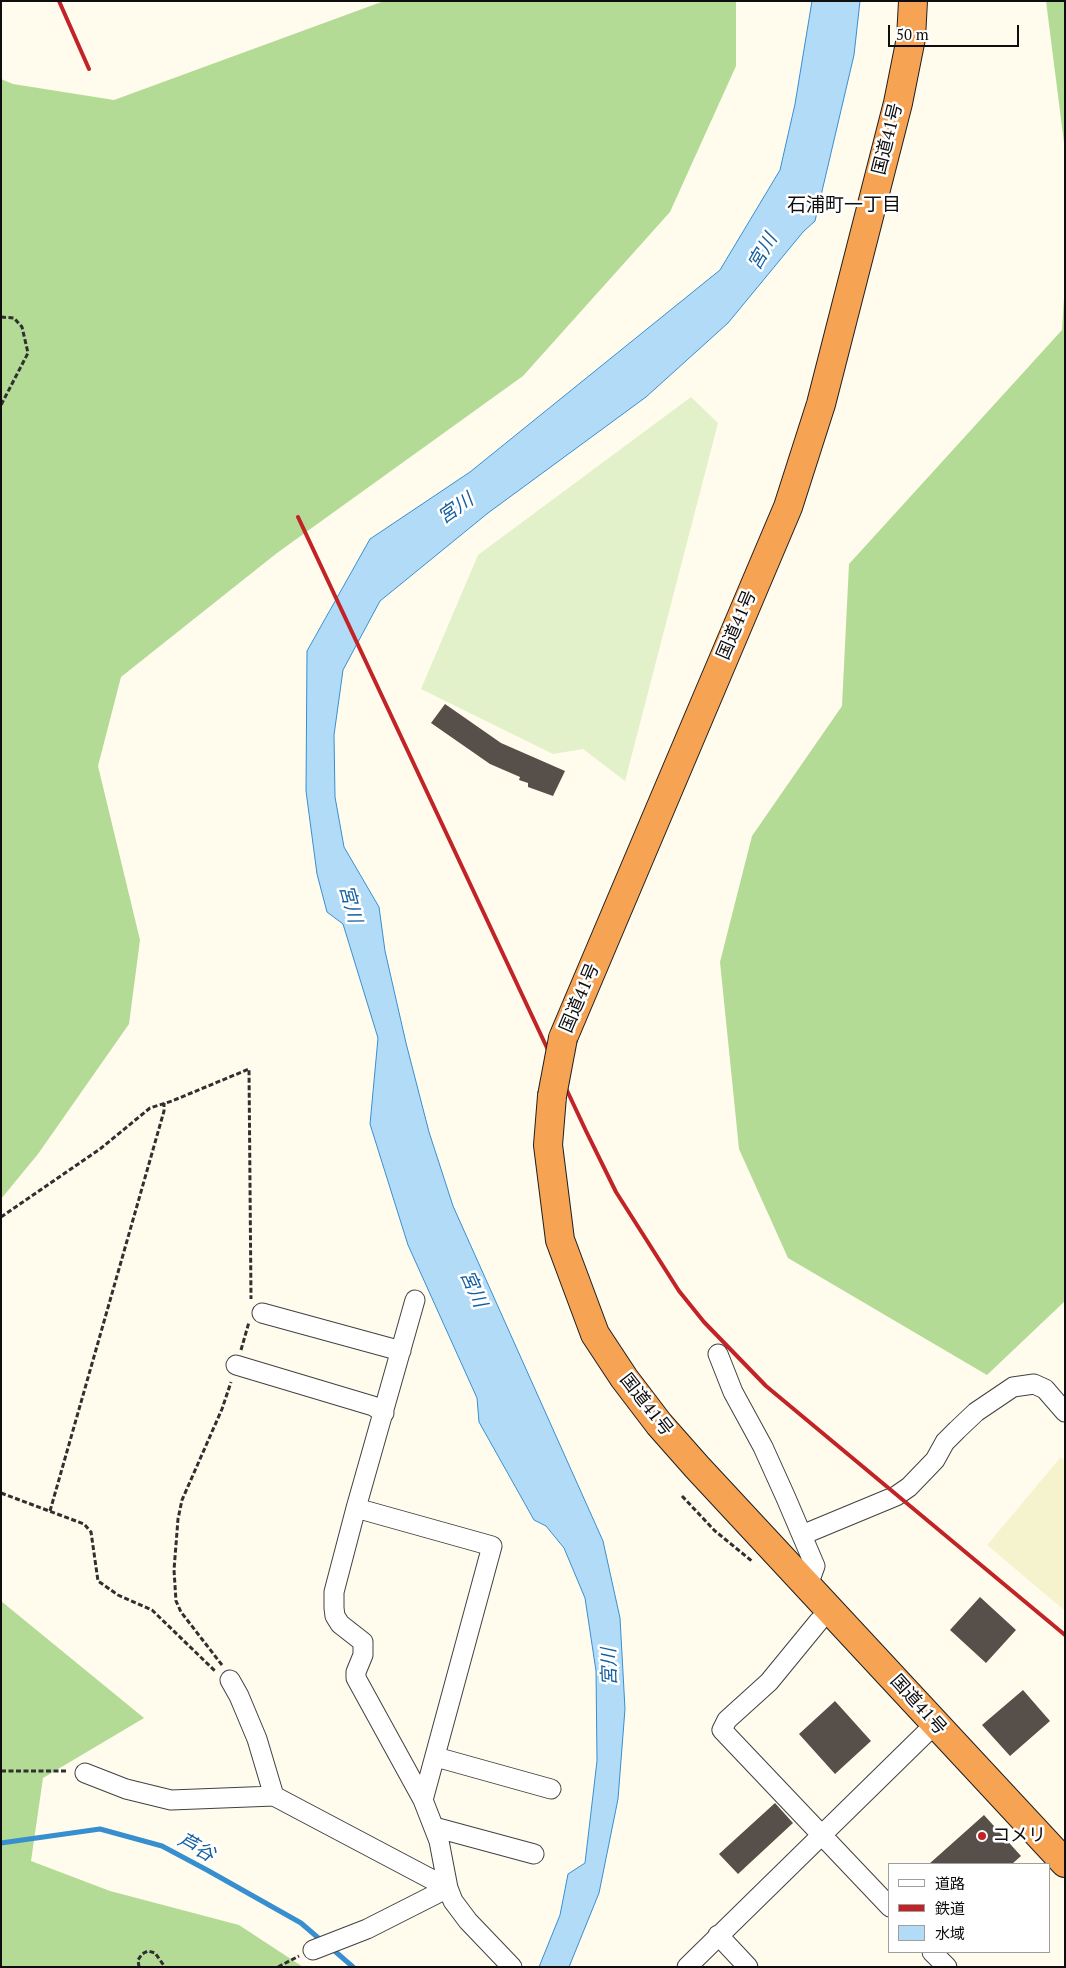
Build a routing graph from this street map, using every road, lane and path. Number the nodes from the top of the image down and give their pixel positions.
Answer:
1 (913, 1) edge
2 (1, 317) edge
3 (1, 405) edge
4 (164, 1103) junction
5 (1, 1217) edge
6 (415, 1300) dead end
7 (255, 1312) junction
8 (401, 1352) junction
9 (718, 1354) dead end
10 (236, 1365) junction
11 (1065, 1412) edge
12 (384, 1413) junction
13 (1, 1493) edge
14 (682, 1496) dead end
15 (356, 1508) junction
16 (50, 1511) junction
17 (802, 1535) junction
18 (759, 1568) dead end
19 (808, 1585) junction
20 (818, 1621) dead end
21 (230, 1680) junction
22 (934, 1724) junction
23 (436, 1757) junction
24 (1, 1771) edge
25 (85, 1773) joint
26 (551, 1789) dead end
27 (274, 1796) junction
28 (423, 1800) junction
29 (434, 1827) junction
30 (822, 1835) junction
31 (534, 1854) dead end
32 (1065, 1863) edge
33 (448, 1888) junction
34 (888, 1905) edge
35 (718, 1935) junction
36 (313, 1950) joint
37 (933, 1953) edge
38 (139, 1967) edge
39 (165, 1967) edge
40 (278, 1967) edge
41 (512, 1967) edge
42 (687, 1967) edge
43 (748, 1967) edge
44 (947, 1967) edge

1 - 19 highway, 国道41号, bridge
2 - 3 path
4 - 5 path
4 - 7 path
4 - 16 path
6 - 8 street
7 - 8 street
7 - 10 path
8 - 12 street
9 - 17 street
10 - 12 street
10 - 21 path
11 - 17 street
12 - 15 street
13 - 16 path
14 - 18 path
15 - 23 street
15 - 28 street
16 - 21 path
17 - 19 street
19 - 22 highway, 国道41号
20 - 30 street
21 - 27 street
22 - 30 street
22 - 32 highway, 国道41号
23 - 26 street
23 - 28 street
24 - 25 path
25 - 27 street
27 - 33 street
28 - 29 street
29 - 31 street
29 - 33 street
30 - 34 street
30 - 35 street
33 - 36 street
33 - 41 street
35 - 42 street
35 - 43 street
36 - 40 path
37 - 44 street
38 - 39 path

